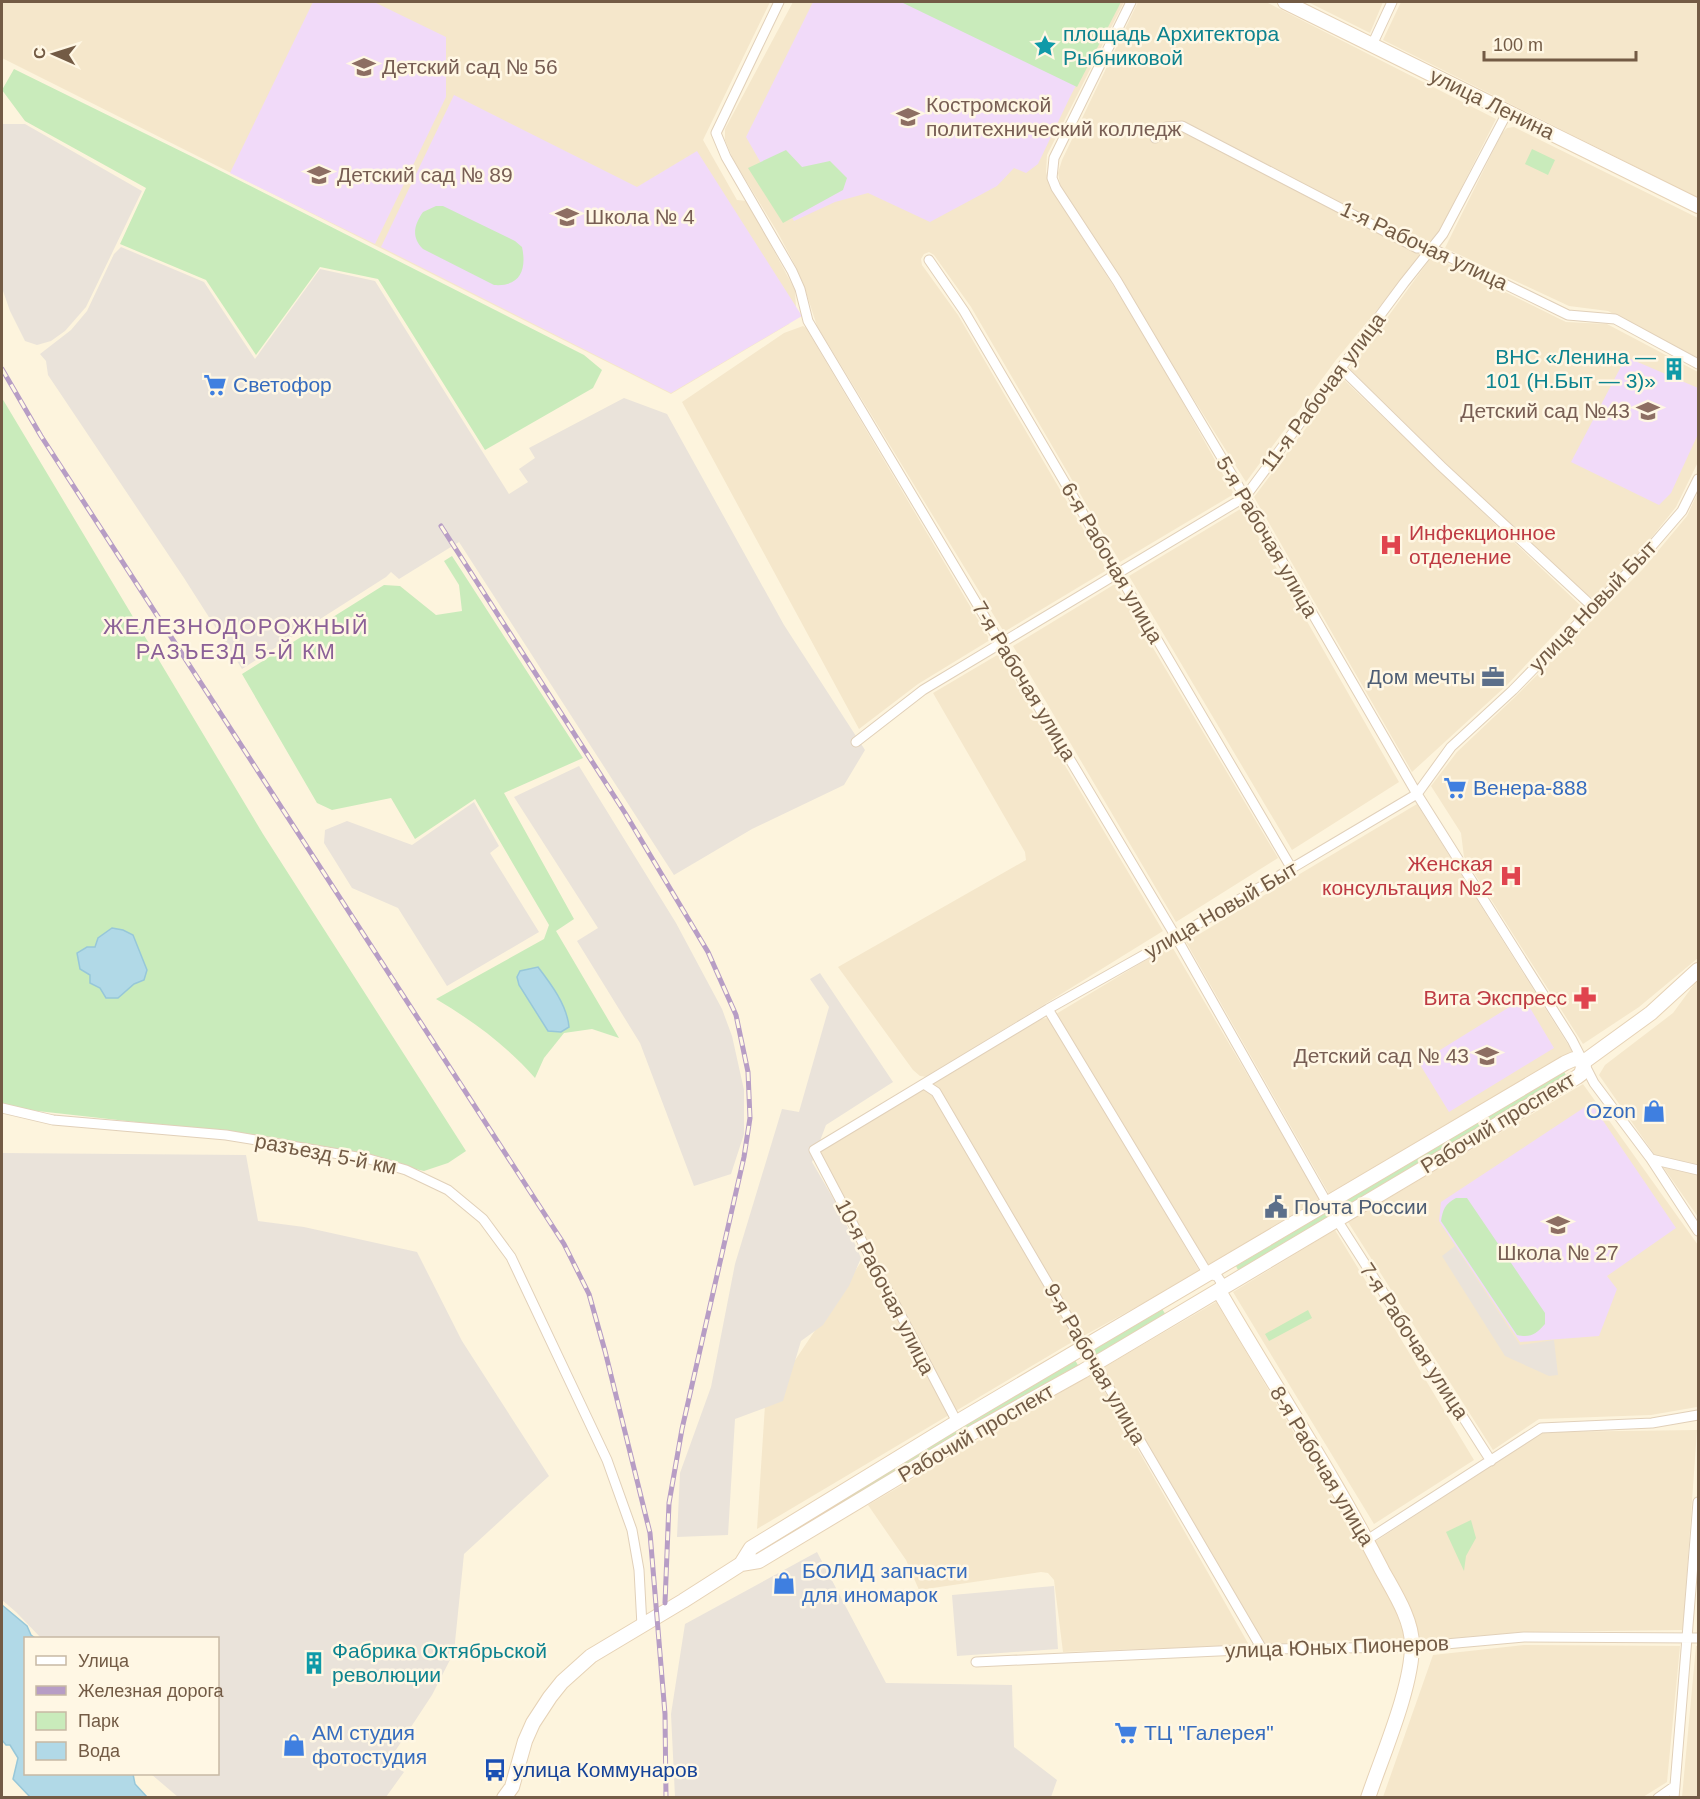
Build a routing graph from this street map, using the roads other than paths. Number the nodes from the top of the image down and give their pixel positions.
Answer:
1 (1131, 2) edge
2 (1286, 2) edge
3 (1392, 2) edge
4 (777, 6) edge
5 (1372, 45) junction
6 (1508, 111) junction
7 (1155, 138) dead end
8 (1698, 206) edge
9 (1431, 248) junction
10 (929, 260) dead end
11 (1698, 364) edge
12 (1341, 368) junction
13 (1698, 478) edge
14 (1245, 497) junction
15 (1118, 573) junction
16 (1593, 607) junction
17 (1002, 643) junction
18 (856, 742) dead end
19 (1416, 794) junction
20 (1292, 869) junction
21 (1176, 937) junction
22 (1698, 970) edge
23 (1048, 1009) junction
24 (1585, 1061) junction
25 (924, 1084) junction
26 (2, 1108) edge
27 (814, 1150) joint
28 (1651, 1159) junction
29 (1698, 1170) edge
30 (1327, 1203) junction
31 (1337, 1220) junction
32 (1698, 1231) edge
33 (1203, 1277) junction
34 (1214, 1294) junction
35 (1085, 1347) junction
36 (1095, 1364) junction
37 (1698, 1415) edge
38 (957, 1422) junction
39 (1491, 1461) junction
40 (1698, 1502) edge
41 (1367, 1540) junction
42 (741, 1564) junction
43 (642, 1626) junction
44 (1693, 1638) edge
45 (1412, 1647) junction
46 (1262, 1649) junction
47 (976, 1662) dead end
48 (1675, 1786) junction
49 (509, 1794) edge
50 (1368, 1797) edge
51 (1658, 1797) edge
52 (1674, 1797) edge

1 - 14 street, 5-я Рабочая улица
2 - 5 street, улица Ленина
3 - 5 street
4 - 17 street, 7-я Рабочая улица
5 - 6 street, улица Ленина
6 - 8 street, улица Ленина
6 - 9 street, 11-я Рабочая улица
7 - 9 street, 1-я Рабочая улица
9 - 11 street, 1-я Рабочая улица
9 - 12 street, 11-я Рабочая улица
10 - 15 street, 6-я Рабочая улица
12 - 14 street, 11-я Рабочая улица
12 - 16 street
13 - 16 street, улица Новый Быт
14 - 15 street, 11-я Рабочая улица
14 - 19 street, 5-я Рабочая улица
15 - 17 street, 11-я Рабочая улица
15 - 20 street, 6-я Рабочая улица
16 - 19 street, улица Новый Быт
17 - 18 street, 11-я Рабочая улица
17 - 21 street, 7-я Рабочая улица
19 - 20 street, улица Новый Быт
19 - 24 street, 5-я Рабочая улица
20 - 21 street, улица Новый Быт
21 - 23 street, улица Новый Быт
21 - 30 street, 7-я Рабочая улица
22 - 24 street, Рабочий проспект
23 - 25 street, улица Новый Быт
23 - 33 street
24 - 28 street, 5-я Рабочая улица
24 - 30 street, Рабочий проспект
24 - 31 street, Рабочий проспект
25 - 27 street, улица Новый Быт
25 - 35 street, 9-я Рабочая улица
26 - 43 street, разъезд 5-й км
27 - 38 street, 10-я Рабочая улица
28 - 29 street
28 - 32 street, 5-я Рабочая улица
30 - 33 street, Рабочий проспект
31 - 34 street, Рабочий проспект
31 - 39 street, 7-я Рабочая улица
33 - 34 street
33 - 34 street
33 - 35 street, Рабочий проспект
34 - 36 street, Рабочий проспект
34 - 41 street, 8-я Рабочая улица
35 - 36 street, 9-я Рабочая улица
35 - 38 street, Рабочий проспект
36 - 42 street, Рабочий проспект
36 - 46 street, 9-я Рабочая улица
37 - 39 street
38 - 42 street, Рабочий проспект
39 - 41 street
40 - 44 street
41 - 45 street, 8-я Рабочая улица
42 - 43 street, Рабочий проспект
43 - 49 street, Рабочий проспект
44 - 45 street, улица Юных Пионеров
44 - 48 street
45 - 46 street, улица Юных Пионеров
45 - 50 street
46 - 47 street, улица Юных Пионеров
48 - 51 street
48 - 52 street

